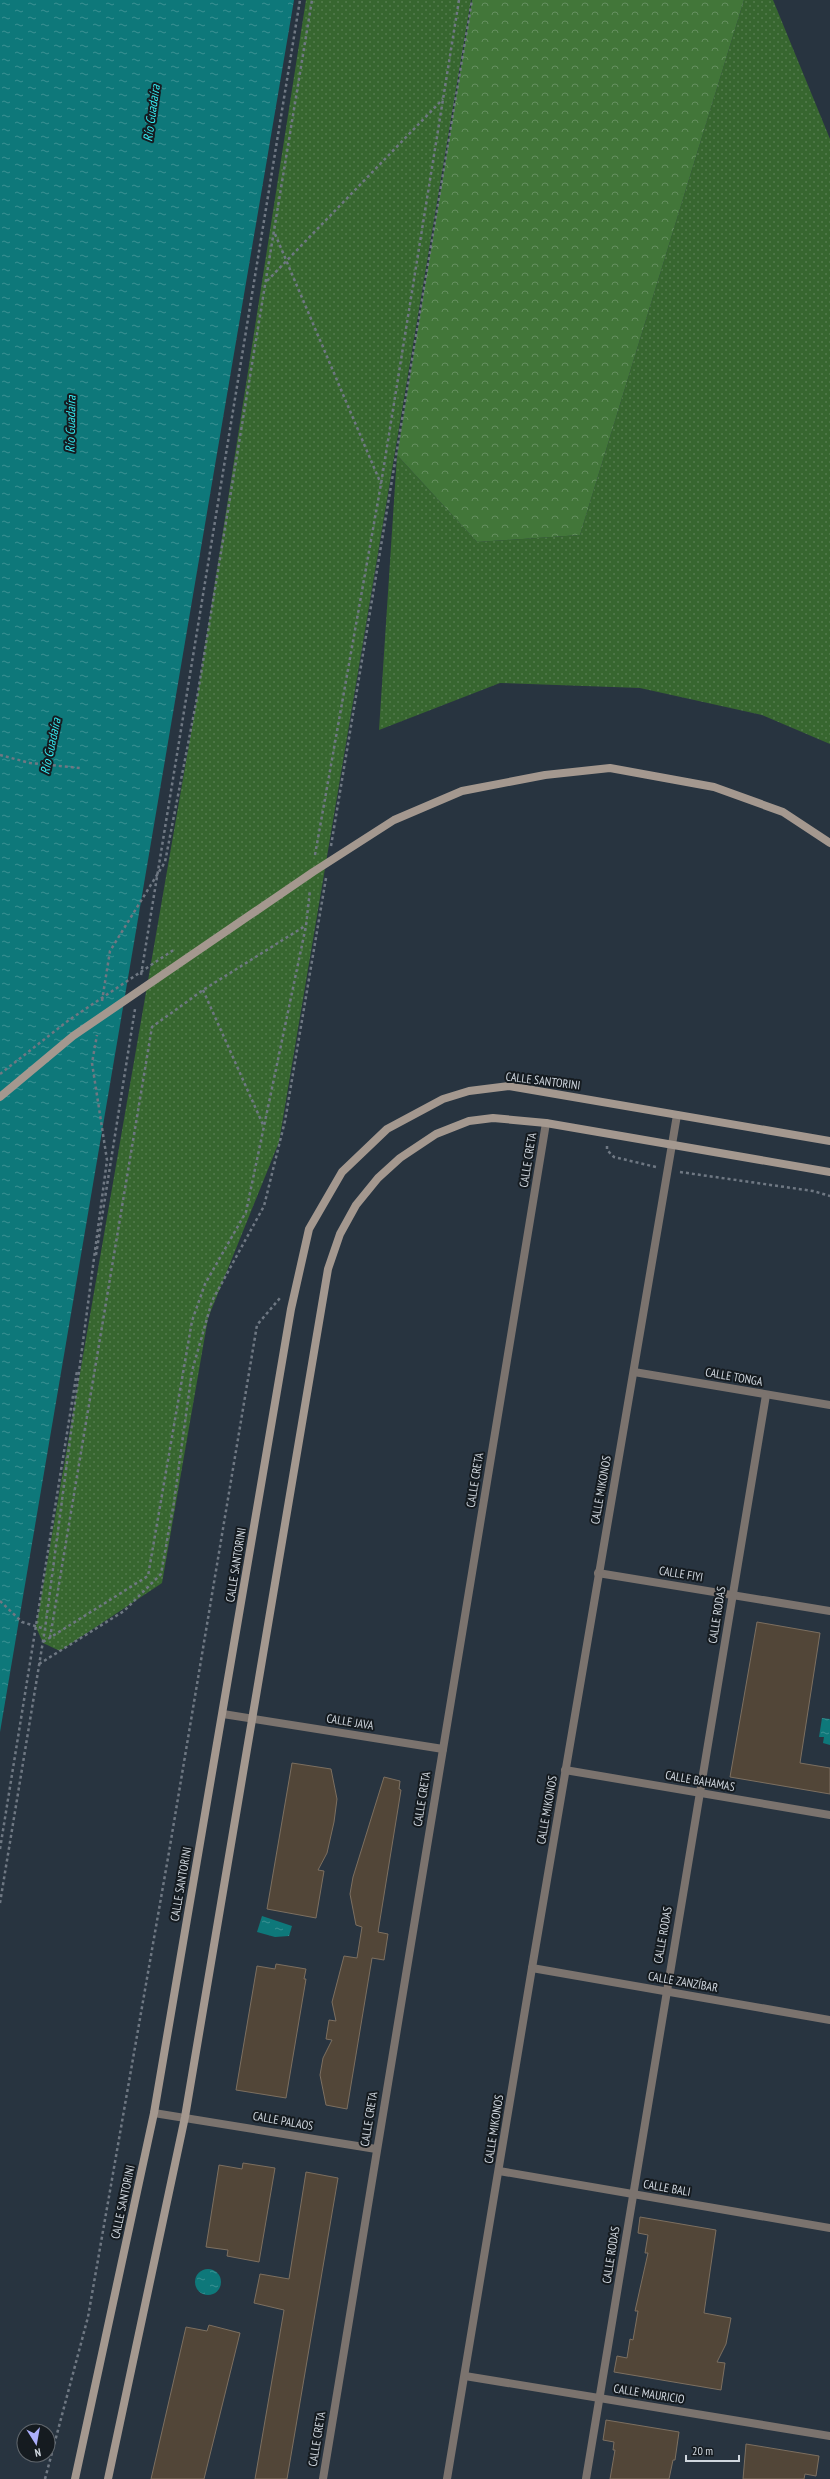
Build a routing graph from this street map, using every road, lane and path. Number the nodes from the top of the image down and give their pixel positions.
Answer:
1 (300, 0) edge
2 (312, 0) edge
3 (459, 0) edge
4 (444, 99) junction
5 (275, 234) junction
6 (286, 260) junction
7 (267, 280) junction
8 (382, 484) junction
9 (0, 754) edge
10 (80, 768) dead end
11 (830, 844) edge
12 (337, 846) dead end
13 (330, 851) dead end
14 (320, 857) dead end
15 (313, 872) junction
16 (306, 926) junction
17 (176, 948) dead end
18 (149, 965) dead end
19 (141, 985) junction
20 (203, 990) junction
21 (102, 1003) dead end
22 (136, 1006) dead end
23 (97, 1033) dead end
24 (0, 1097) edge
25 (678, 1115) junction
26 (546, 1123) junction
27 (264, 1128) junction
28 (610, 1133) junction
29 (830, 1141) edge
30 (672, 1145) junction
31 (668, 1170) junction
32 (830, 1172) edge
33 (830, 1196) edge
34 (281, 1296) dead end
35 (634, 1372) junction
36 (766, 1395) junction
37 (830, 1405) edge
38 (598, 1573) junction
39 (733, 1595) junction
40 (0, 1601) edge
41 (830, 1611) edge
42 (36, 1627) junction
43 (46, 1629) junction
44 (50, 1638) junction
45 (43, 1643) junction
46 (223, 1714) junction
47 (253, 1719) junction
48 (443, 1749) junction
49 (565, 1770) junction
50 (700, 1793) junction
51 (830, 1815) edge
52 (0, 1849) edge
53 (0, 1903) edge
54 (532, 1968) junction
55 (666, 1991) junction
56 (830, 2020) edge
57 (154, 2113) junction
58 (185, 2117) junction
59 (376, 2149) junction
60 (499, 2171) junction
61 (633, 2194) junction
62 (830, 2228) edge
63 (465, 2376) junction
64 (600, 2398) junction
65 (830, 2436) edge
66 (45, 2479) edge
67 (75, 2479) edge
68 (108, 2479) edge
69 (323, 2479) edge
70 (447, 2479) edge
71 (586, 2479) edge

1 - 19 path
2 - 5 path
3 - 4 path
4 - 6 path
4 - 8 path
5 - 6 path
5 - 7 path
6 - 7 path
6 - 8 path
7 - 21 path
8 - 14 path
9 - 10 path
11 - 15 street
12 - 13 path
15 - 16 path
15 - 19 street
16 - 20 path
16 - 27 path
17 - 18 path
19 - 24 street
20 - 27 path
20 - 44 path
22 - 42 path
23 - 43 path
25 - 29 street, CALLE SANTORINI
25 - 30 street, CALLE MIKONOS
25 - 46 street, CALLE SANTORINI
26 - 28 street
26 - 47 street
26 - 48 street, CALLE CRETA
27 - 44 path
28 - 30 street
28 - 31 path
30 - 31 street, CALLE MIKONOS
30 - 32 street
31 - 33 path
31 - 35 street, CALLE MIKONOS
34 - 66 path
35 - 36 street, CALLE TONGA
35 - 38 street, CALLE MIKONOS
36 - 37 street, CALLE TONGA
36 - 39 street, CALLE RODAS
38 - 39 street, CALLE FIYI
38 - 49 street, CALLE MIKONOS
39 - 41 street, CALLE FIYI
39 - 50 street, CALLE RODAS
40 - 42 path
42 - 43 path
42 - 52 path
43 - 45 path
44 - 45 path
45 - 53 path
46 - 47 street, CALLE JAVA
46 - 57 street, CALLE SANTORINI
47 - 48 street, CALLE JAVA
47 - 58 street
48 - 59 street, CALLE CRETA
49 - 50 street, CALLE BAHAMAS
49 - 54 street, CALLE MIKONOS
50 - 51 street, CALLE BAHAMAS
50 - 55 street, CALLE RODAS
54 - 55 street, CALLE ZANZÍBAR
54 - 60 street, CALLE MIKONOS
55 - 56 street, CALLE ZANZÍBAR
55 - 61 street, CALLE RODAS
57 - 58 street, CALLE PALAOS
57 - 67 street, CALLE SANTORINI
58 - 59 street, CALLE PALAOS
58 - 68 street
59 - 69 street, CALLE CRETA
60 - 61 street, CALLE BALI
60 - 63 street, CALLE MIKONOS
61 - 62 street, CALLE BALI
61 - 64 street, CALLE RODAS
63 - 64 street, CALLE MAURICIO
63 - 70 street, CALLE MIKONOS
64 - 65 street, CALLE MAURICIO
64 - 71 street, CALLE RODAS

